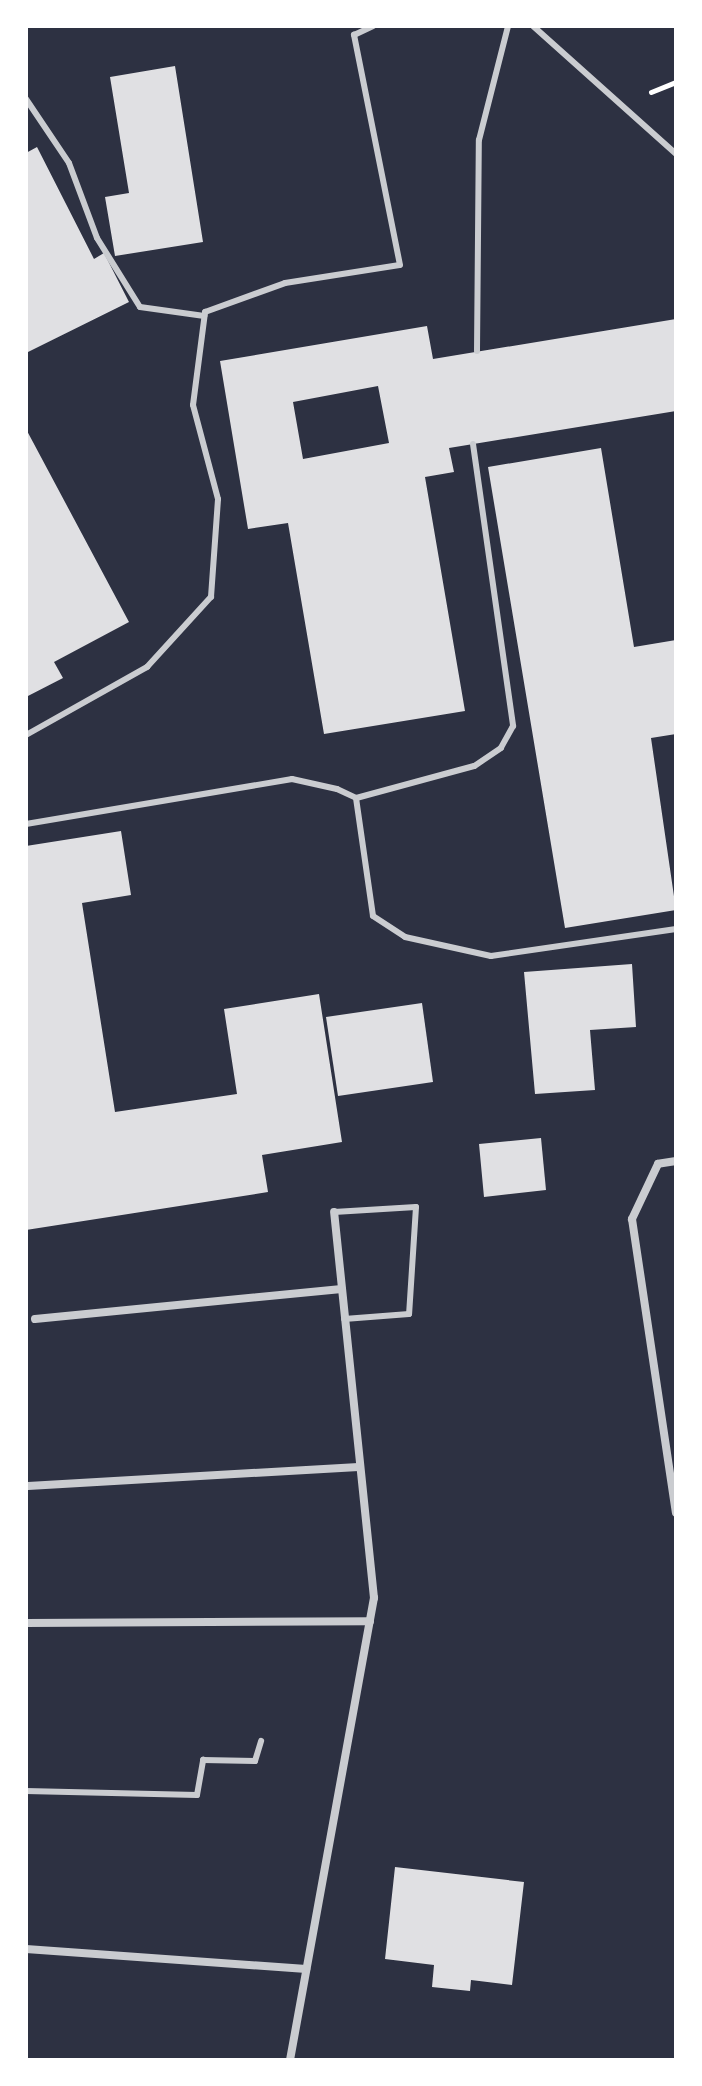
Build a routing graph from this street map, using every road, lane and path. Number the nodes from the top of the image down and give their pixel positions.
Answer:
1 (373, 26) edge
2 (508, 26) edge
3 (533, 26) edge
4 (26, 99) edge
5 (676, 154) edge
6 (204, 316) junction
7 (477, 351) dead end
8 (473, 444) dead end
9 (26, 735) edge
10 (356, 798) junction
11 (26, 824) edge
12 (676, 929) edge
13 (676, 1161) edge
14 (334, 1212) joint
15 (342, 1289) junction
16 (35, 1319) dead end
17 (344, 1319) junction
18 (358, 1467) junction
19 (28, 1486) dead end
20 (676, 1513) edge
21 (370, 1621) junction
22 (26, 1623) edge
23 (261, 1741) dead end
24 (26, 1791) edge
25 (26, 1949) edge
26 (306, 1969) junction
27 (290, 2060) edge

1 - 6 lane
2 - 7 lane
3 - 5 lane
4 - 6 lane
6 - 9 lane
8 - 10 lane
10 - 11 lane
10 - 12 lane
13 - 20 street
14 - 15 street
14 - 17 lane
15 - 16 street
15 - 17 street
17 - 18 street
18 - 19 street
18 - 21 street
21 - 22 street
21 - 26 street
23 - 24 lane
25 - 26 street
26 - 27 street

